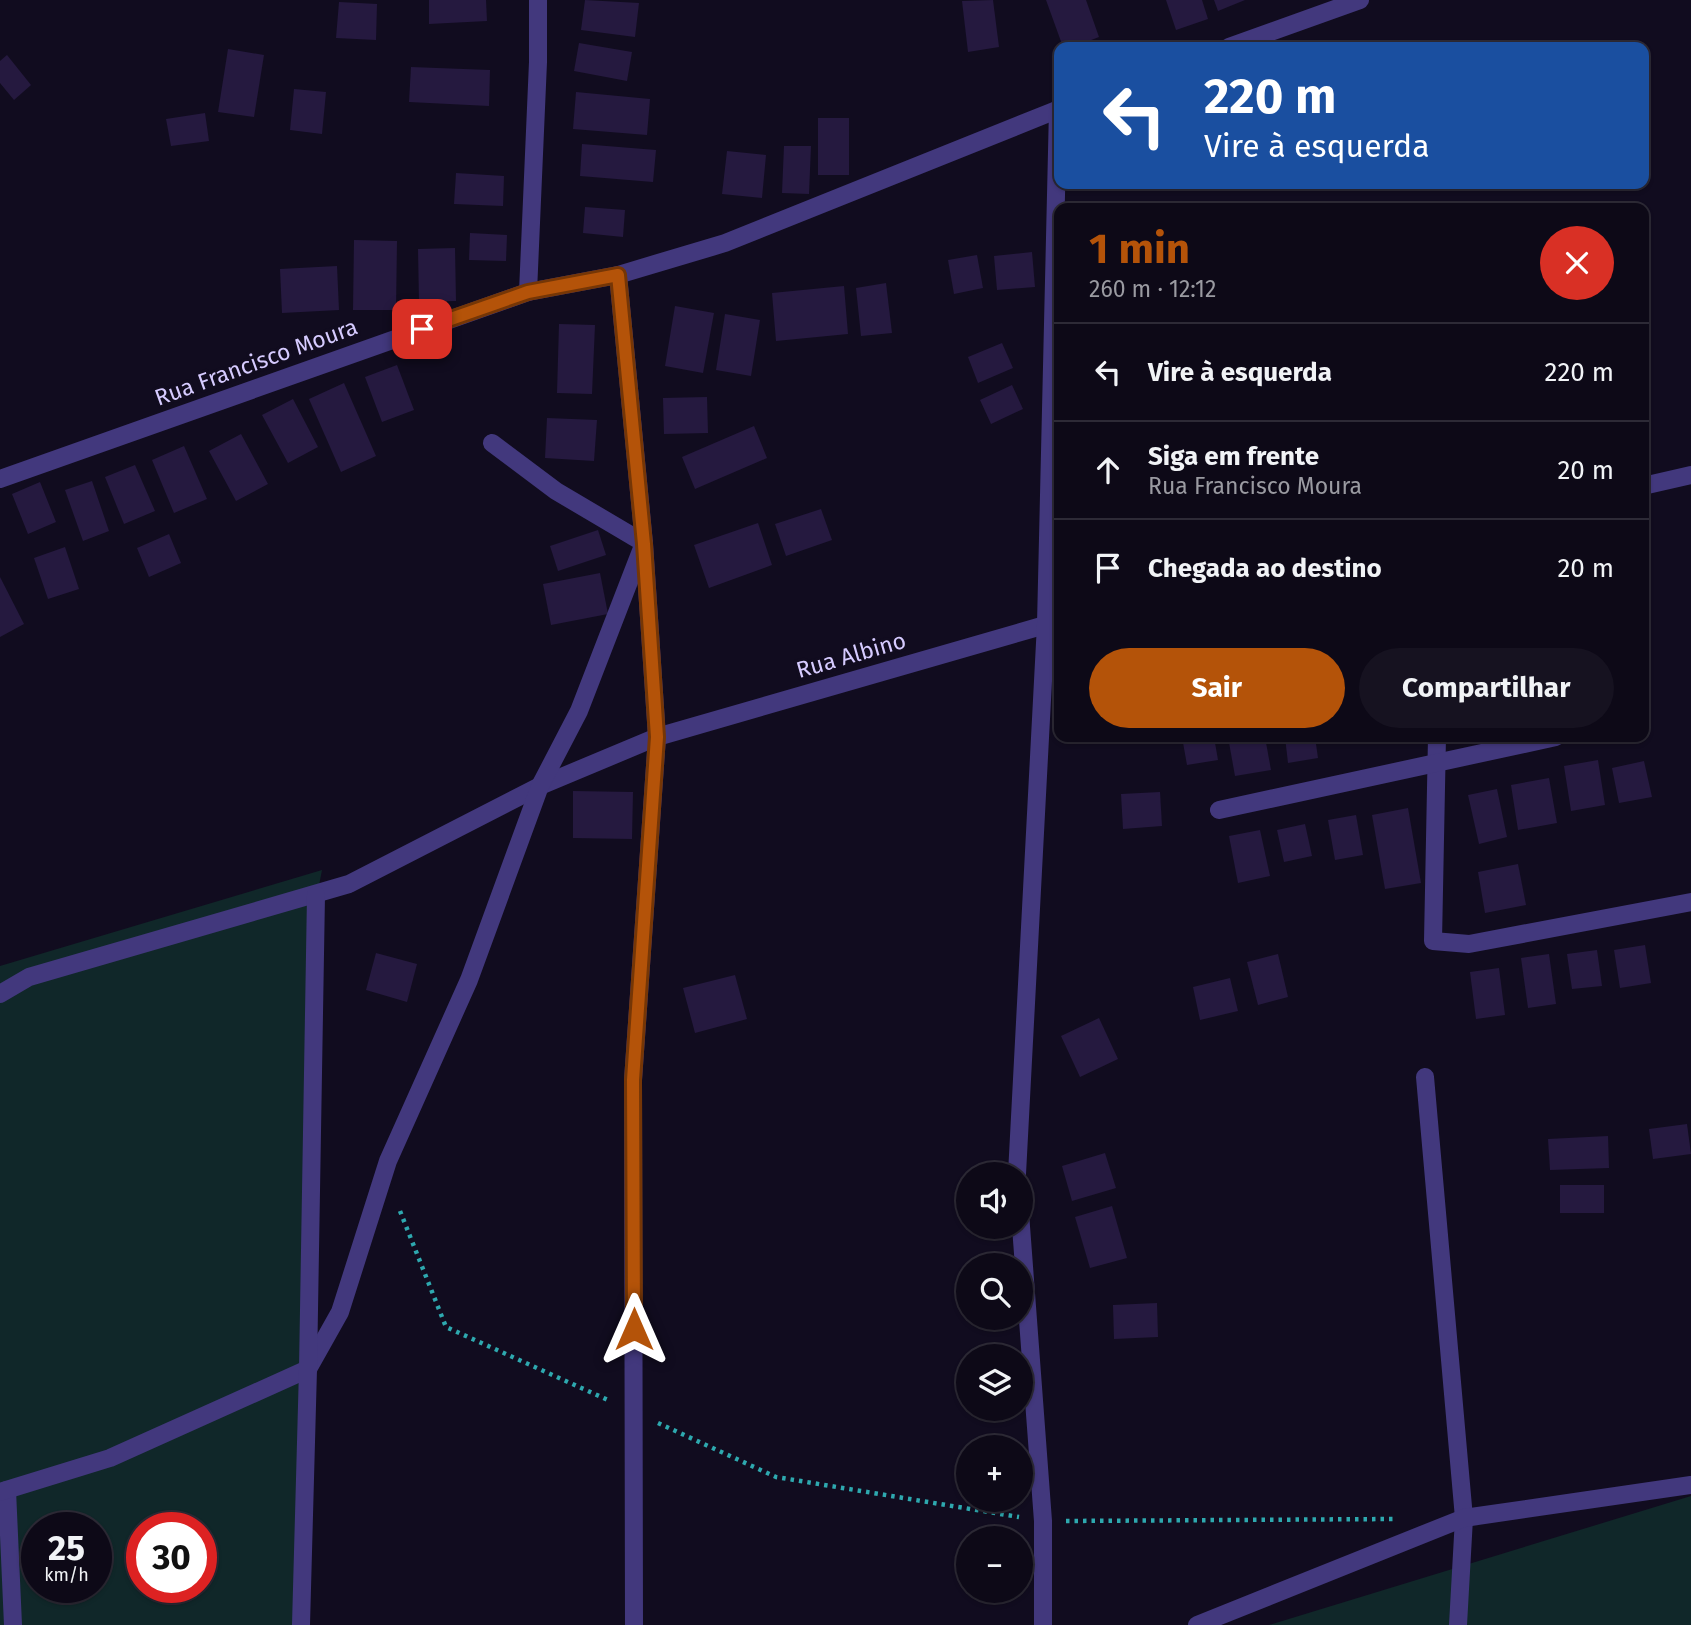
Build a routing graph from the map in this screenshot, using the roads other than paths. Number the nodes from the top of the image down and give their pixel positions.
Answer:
1 (538, 0) edge
2 (1360, 0) edge
3 (1243, 42) edge
4 (1054, 111) edge
5 (618, 275) junction
6 (528, 292) junction
7 (492, 443) dead end
8 (1054, 451) edge
9 (1691, 475) edge
10 (0, 479) edge
11 (1649, 485) edge
12 (644, 544) junction
13 (1052, 622) edge
14 (657, 737) junction
15 (1437, 742) edge
16 (1531, 742) edge
17 (1435, 761) junction
18 (540, 786) junction
19 (1219, 810) dead end
20 (316, 895) junction
21 (1691, 902) edge
22 (0, 994) edge
23 (1425, 1077) dead end
24 (1018, 1162) edge
25 (1022, 1239) edge
26 (309, 1368) junction
27 (1691, 1485) edge
28 (4, 1491) edge
29 (1464, 1518) junction
30 (13, 1625) edge
31 (301, 1625) edge
32 (634, 1625) edge
33 (1043, 1625) edge
34 (1197, 1625) edge
35 (1458, 1625) edge

1 - 6 street
2 - 3 street
4 - 5 street, Rua Francisco Moura
5 - 6 street, Rua Francisco Moura
5 - 12 street
6 - 10 street, Rua Francisco Moura
7 - 12 street
8 - 13 street
9 - 11 street
12 - 14 street
12 - 18 street
13 - 14 street, Rua Albino
13 - 24 street
14 - 18 street, Rua Albino
14 - 32 street
15 - 17 street
16 - 17 street
17 - 19 street
17 - 21 street
18 - 20 street, Rua Albino
18 - 26 street
20 - 22 street, Rua Albino
20 - 26 street
23 - 29 street
25 - 33 street
26 - 28 street
26 - 31 street
27 - 29 street
28 - 30 street
29 - 34 street
29 - 35 street

